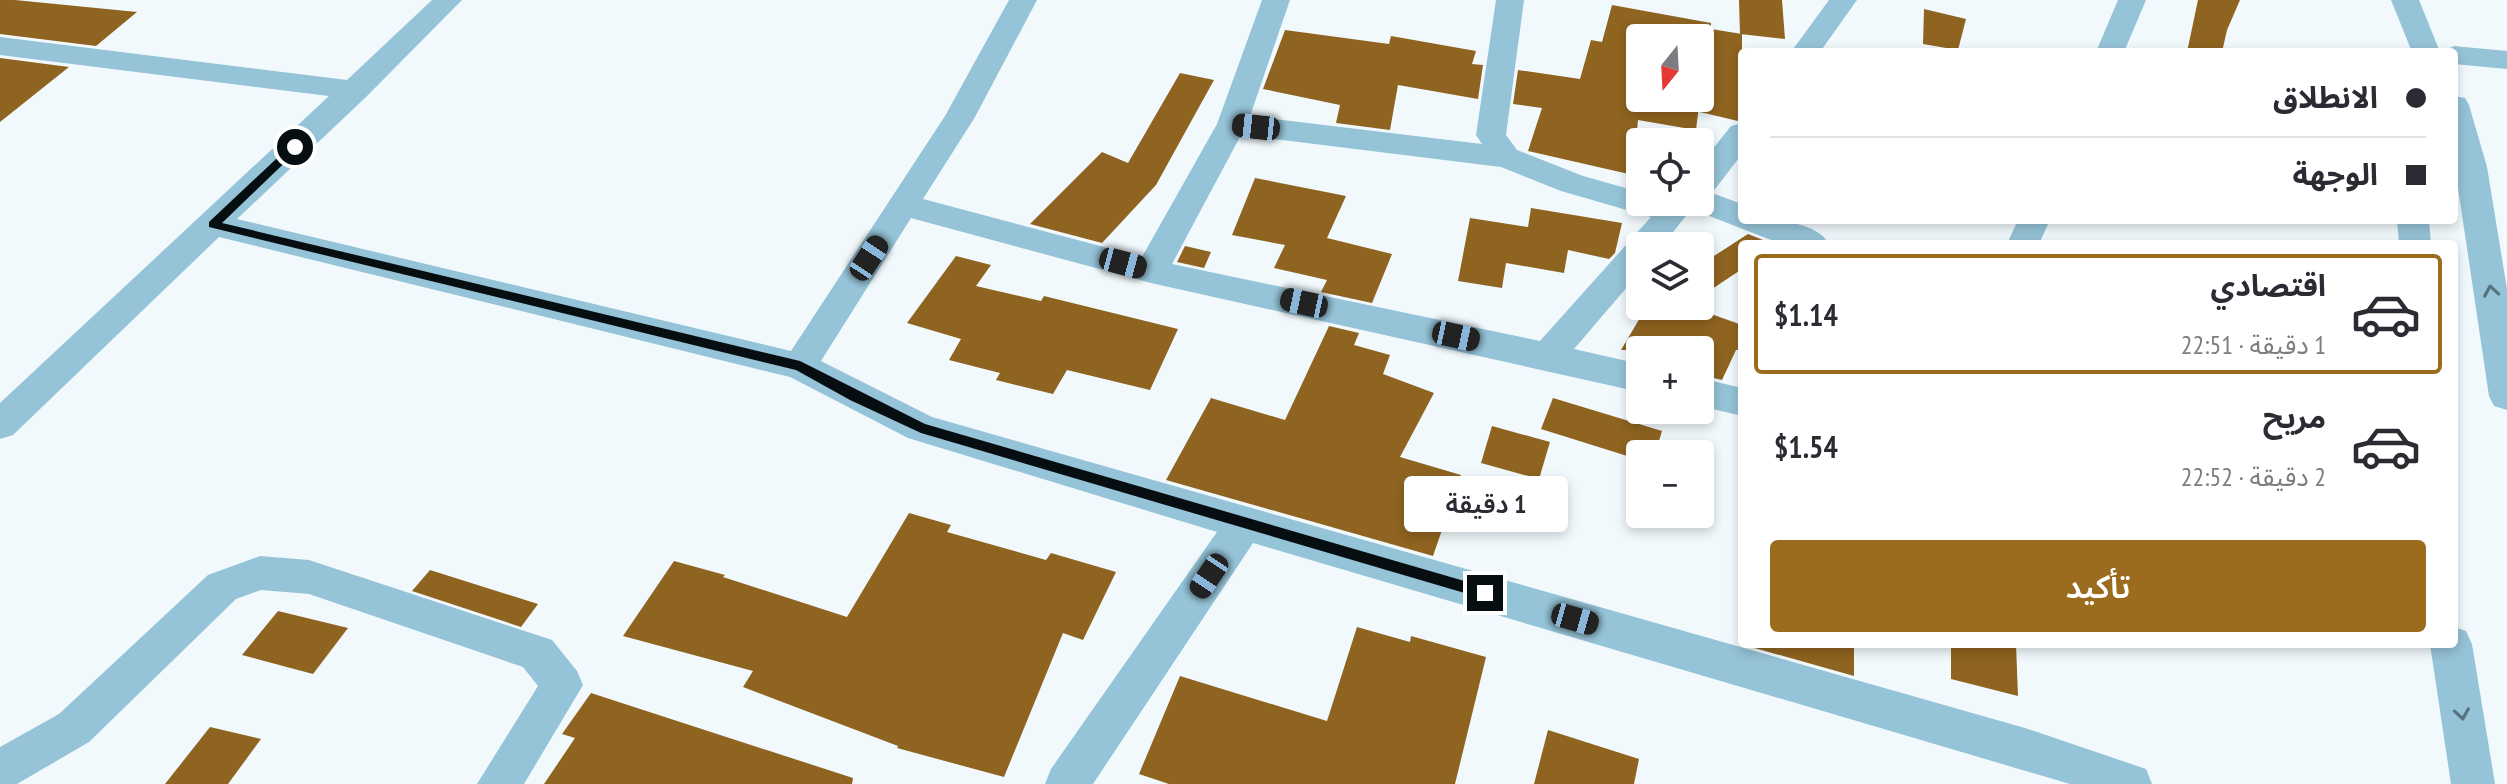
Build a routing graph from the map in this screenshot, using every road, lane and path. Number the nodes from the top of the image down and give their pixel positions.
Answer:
1 (448, 0) edge
2 (1276, 0) edge
3 (1510, 0) edge
4 (1843, 0) edge
5 (2132, 0) edge
6 (2405, 0) edge
7 (1017, 1) edge
8 (0, 46) edge
9 (1808, 48) edge
10 (2112, 48) edge
11 (2424, 48) edge
12 (2458, 55) edge
13 (2507, 60) edge
14 (356, 90) junction
15 (2458, 120) edge
16 (1232, 124) junction
17 (1738, 138) edge
18 (1506, 157) junction
19 (1714, 169) edge
20 (1626, 194) edge
21 (903, 205) junction
22 (1714, 210) edge
23 (1738, 215) edge
24 (1675, 216) edge
25 (213, 224) junction
26 (1762, 224) edge
27 (1658, 232) edge
28 (1803, 240) edge
29 (1626, 266) edge
30 (1151, 271) junction
31 (1548, 356) junction
32 (800, 366) junction
33 (1626, 375) edge
34 (1714, 395) edge
35 (2507, 396) edge
36 (1738, 401) edge
37 (0, 425) edge
38 (1244, 524) junction
39 (2452, 648) edge
40 (0, 770) edge
41 (499, 784) edge
42 (1067, 784) edge
43 (2130, 784) edge
44 (2473, 784) edge

1 - 14 street
2 - 16 street
3 - 18 street
4 - 9 street
5 - 10 street
6 - 11 street
7 - 21 street
8 - 14 street
12 - 13 street
14 - 25 street
35 -> 15 street
16 - 18 street
16 - 30 street
17 - 19 street
18 - 20 street
21 - 30 street
21 - 32 street
22 - 23 street
24 - 27 street
25 - 32 street
25 - 37 street
26 - 28 street
29 - 31 street
30 - 31 street
31 - 33 street
32 - 38 street
34 - 36 street
38 - 42 street
38 - 43 street
39 -> 44 street
40 - 41 street

